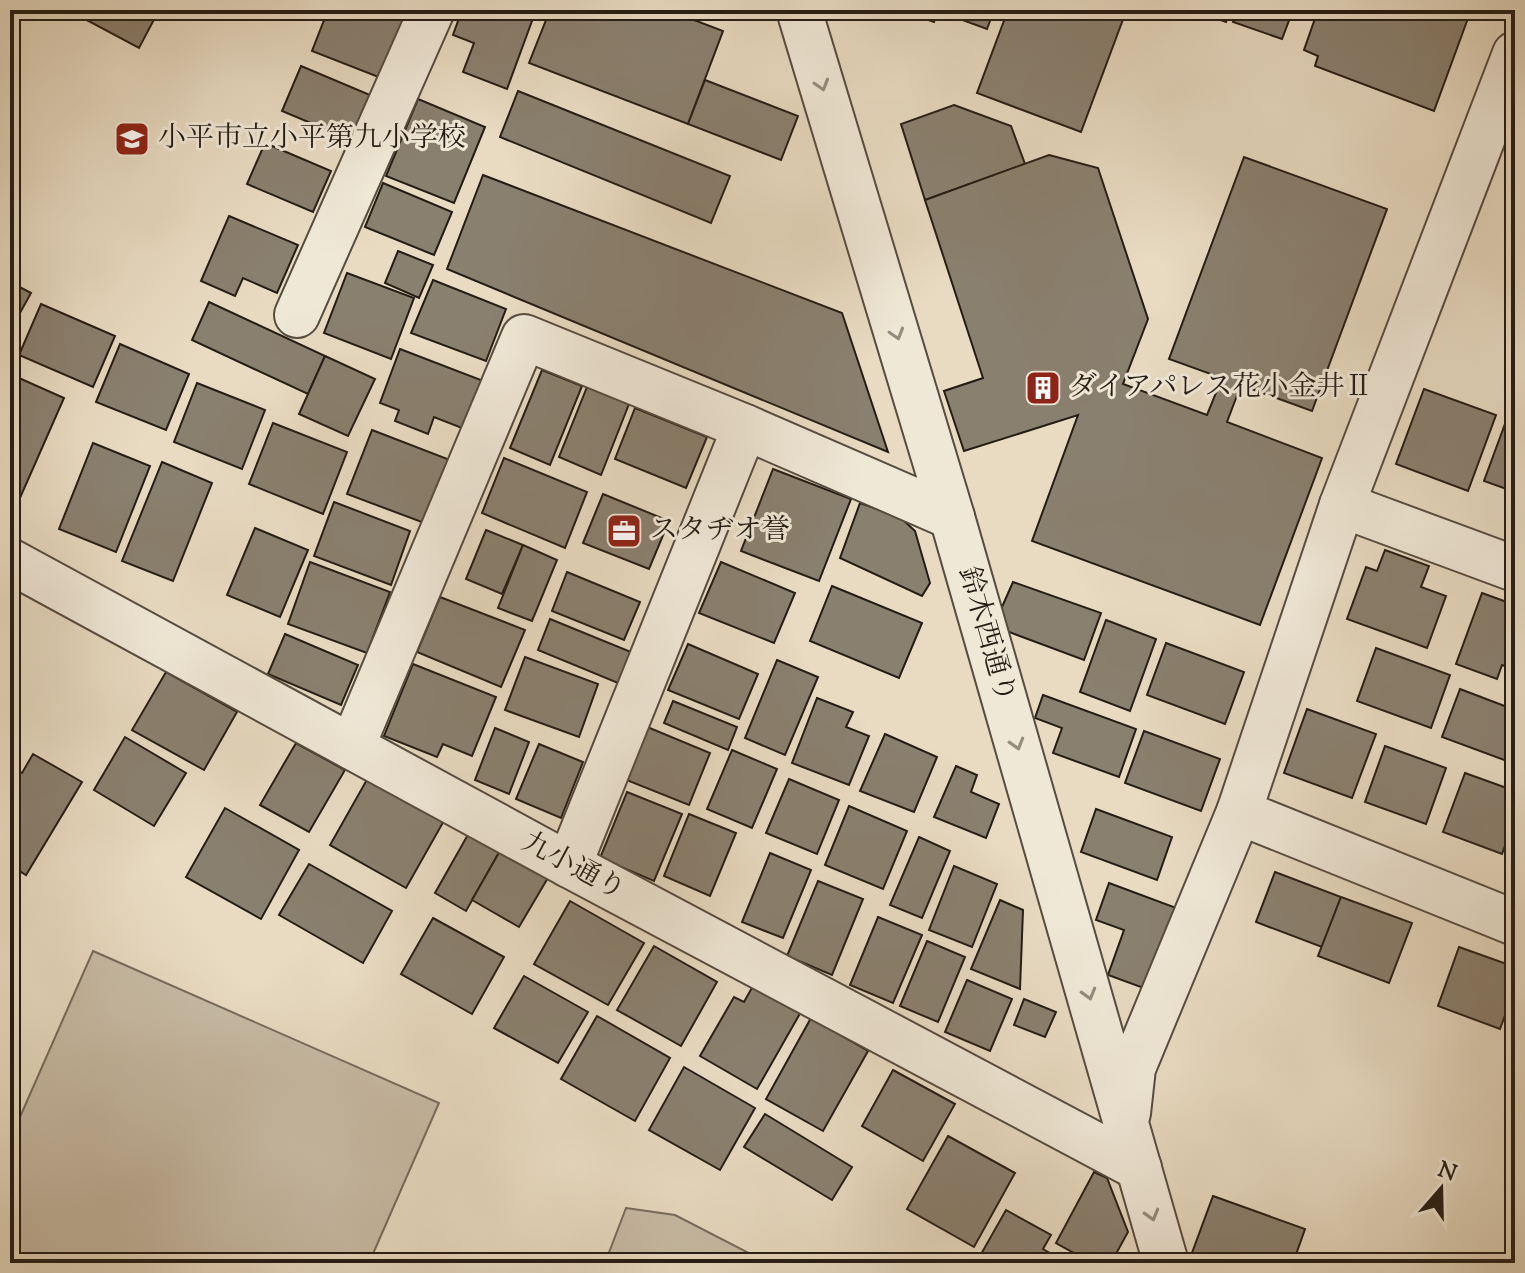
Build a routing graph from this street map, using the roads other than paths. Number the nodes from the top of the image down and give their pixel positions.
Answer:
1 (432, 10) edge
2 (799, 10) edge
3 (1515, 54) edge
4 (297, 315) dead end
5 (745, 427) junction
6 (1342, 505) junction
7 (952, 517) junction
8 (1515, 569) edge
9 (14, 576) edge
10 (352, 747) junction
11 (1239, 812) junction
12 (569, 865) junction
13 (1515, 923) edge
14 (1127, 1124) junction
15 (1139, 1168) junction
16 (1166, 1263) edge

1 - 4 street
2 -> 7 street, 鈴木西通り
3 - 6 street
5 - 7 street
5 - 10 street
5 - 12 street
6 - 8 street
6 - 11 street
7 -> 14 street, 鈴木西通り
9 - 10 street, 九小通り
10 - 12 street, 九小通り
11 - 13 street
11 - 14 street
12 - 15 street, 九小通り
14 - 15 street, 鈴木西通り
15 -> 16 street, 鈴木西通り

